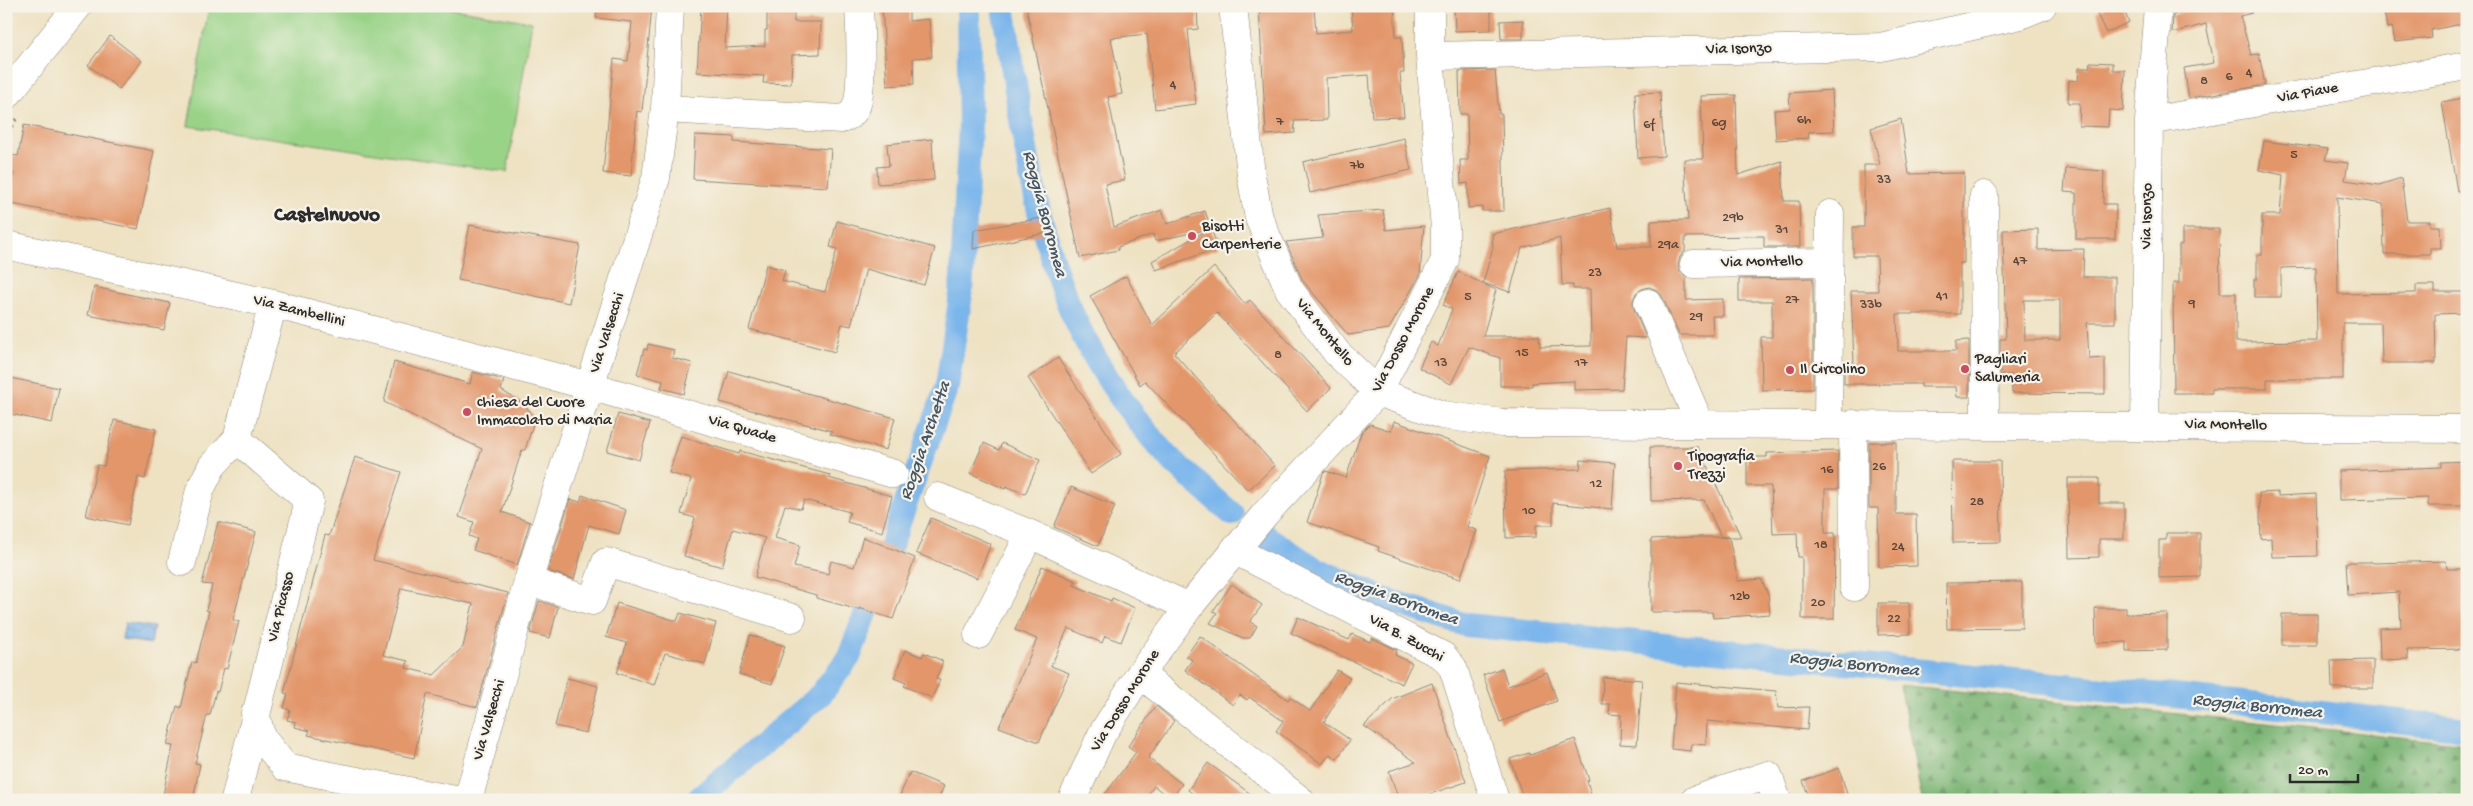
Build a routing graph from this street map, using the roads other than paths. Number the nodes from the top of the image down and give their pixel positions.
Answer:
1 (78, 6) edge
2 (670, 6) edge
3 (859, 6) edge
4 (1233, 6) edge
5 (1430, 6) edge
6 (2042, 6) edge
7 (2158, 6) edge
8 (1430, 56) junction
9 (2467, 66) edge
10 (6, 96) edge
11 (665, 110) junction
12 (2149, 121) junction
13 (1984, 196) dead end
14 (1830, 214) dead end
15 (6, 245) edge
16 (1830, 262) junction
17 (1694, 264) dead end
18 (273, 304) junction
19 (1648, 304) dead end
20 (590, 386) junction
21 (1378, 392) junction
22 (1700, 424) junction
23 (1841, 424) junction
24 (1985, 425) junction
25 (2145, 425) junction
26 (2467, 429) edge
27 (237, 439) junction
28 (894, 474) dead end
29 (938, 497) dead end
30 (1030, 534) junction
31 (1234, 550) junction
32 (182, 562) dead end
33 (528, 582) junction
34 (1854, 587) dead end
35 (1189, 607) junction
36 (792, 618) dead end
37 (978, 636) dead end
38 (1140, 674) junction
39 (255, 713) junction
40 (235, 800) edge
41 (455, 800) edge
42 (468, 800) edge
43 (1072, 800) edge
44 (1300, 800) edge
45 (1495, 800) edge
46 (1695, 800) edge
47 (1777, 800) edge

1 - 10 street
2 - 11 street, Via Valsecchi
3 - 11 street
4 - 21 street, Via Montello
5 - 8 street, Via Dosso Morone
6 - 8 street, Via Isonzo
7 - 12 street, Via Isonzo
8 - 21 street, Via Dosso Morone
9 - 12 street, Via Piave
11 - 20 street, Via Valsecchi
12 - 25 street, Via Isonzo
13 - 24 street
14 - 16 street
15 - 18 street, Via Zambellini
16 - 17 street, Via Montello
16 - 23 street
18 - 20 street, Via Zambellini
18 - 27 street
19 - 22 street
20 - 28 street, Via Quade
20 - 33 street, Via Valsecchi
21 - 22 street, Via Montello
21 - 31 street, Via Dosso Morone
22 - 23 street, Via Montello
23 - 24 street, Via Montello
23 - 34 street
24 - 25 street, Via Montello
25 - 26 street, Via Montello
27 - 32 street
27 - 39 street, Via Picasso
29 - 30 street
30 - 35 street
30 - 37 street
31 - 35 street, Via Dosso Morone
31 - 45 street, Via B. Zucchi
33 - 36 street
33 - 42 street, Via Valsecchi
35 - 38 street, Via Dosso Morone
38 - 43 street, Via Dosso Morone
38 - 44 street
39 - 40 street, Via Picasso
39 - 41 street, Via Picasso
46 - 47 street

